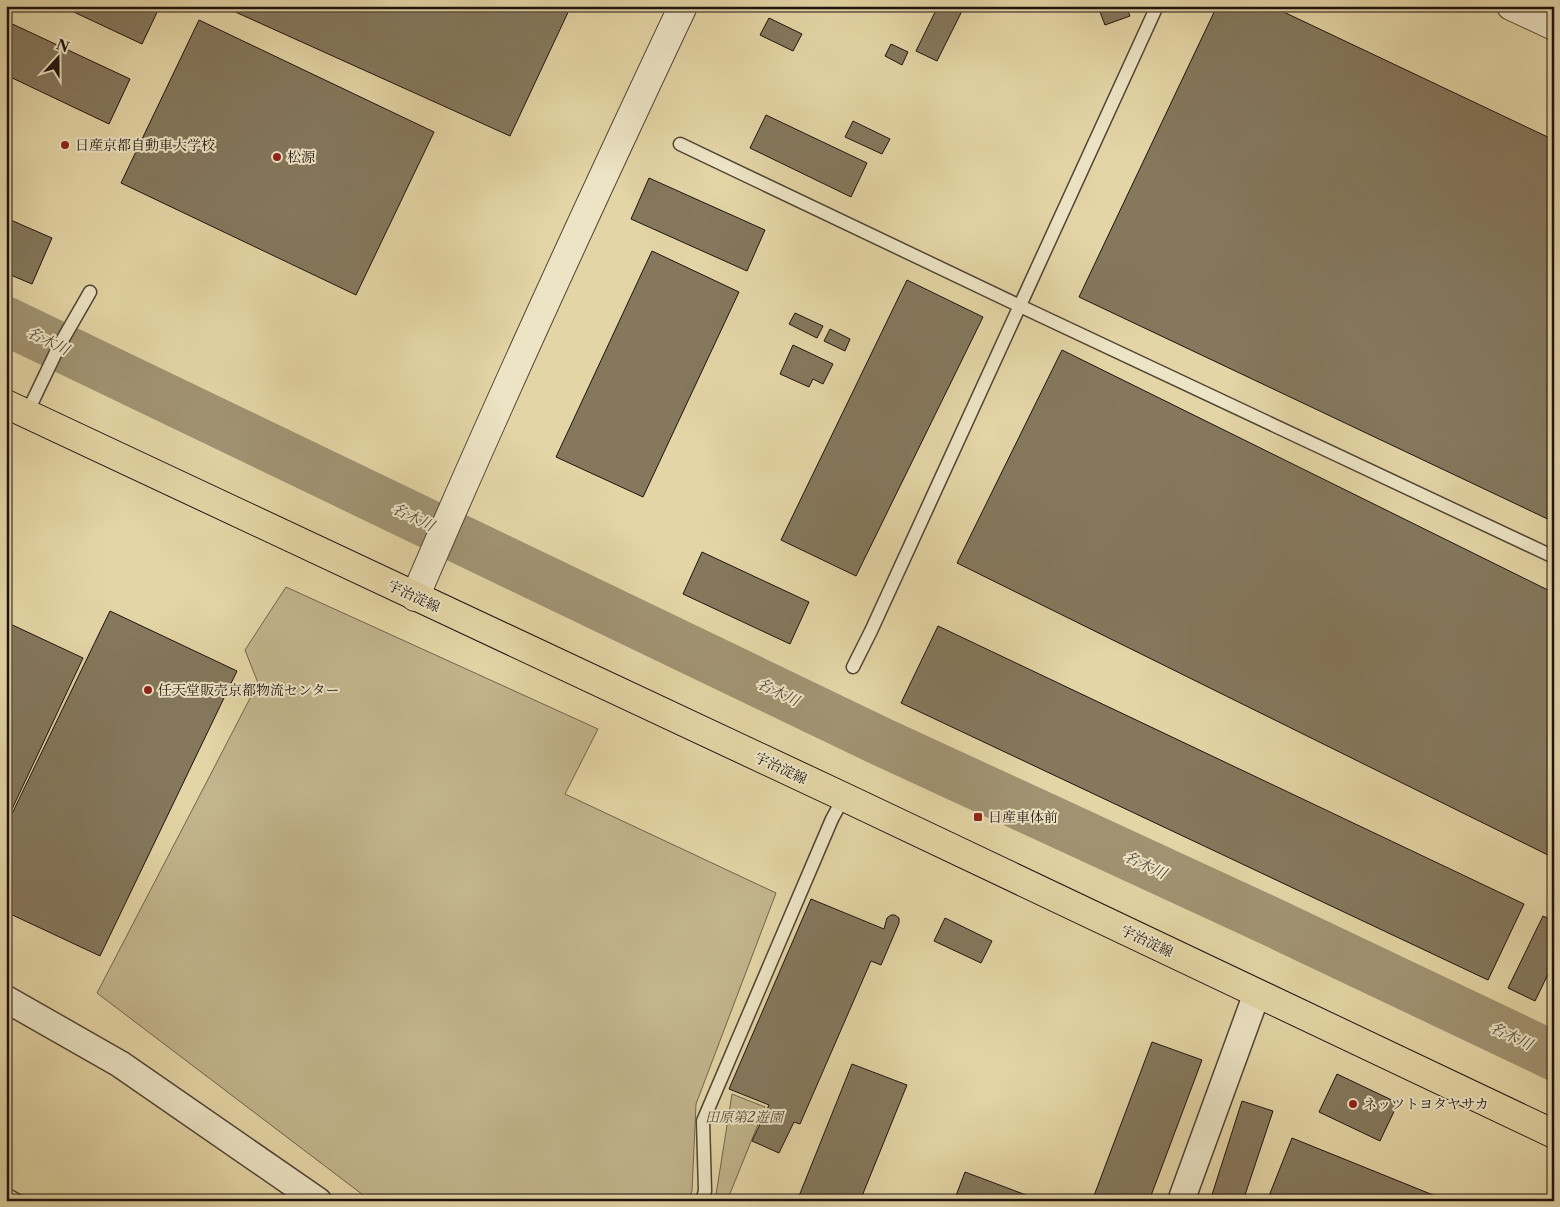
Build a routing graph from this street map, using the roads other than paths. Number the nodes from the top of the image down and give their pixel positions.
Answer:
1 (683, 6) edge
2 (1157, 6) edge
3 (1511, 6) edge
4 (1554, 26) edge
5 (680, 144) dead end
6 (90, 292) dead end
7 (1020, 306) junction
8 (17, 408) edge
9 (1554, 557) edge
10 (415, 597) junction
11 (853, 667) dead end
12 (844, 797) junction
13 (1257, 993) junction
14 (6, 999) edge
15 (1554, 1134) edge
16 (6, 1194) edge
17 (18, 1201) edge
18 (318, 1201) edge
19 (702, 1201) edge
20 (1181, 1201) edge

1 - 10 street
2 - 7 lane
3 - 4 street
5 - 7 lane
6 - 8 lane
7 - 9 lane
7 - 11 lane
8 - 10 main road, 宇治淀線
10 - 12 main road, 宇治淀線
12 - 13 main road, 宇治淀線
12 - 19 lane
13 - 15 main road, 宇治淀線
13 - 20 street
14 - 18 street
16 - 17 lane

